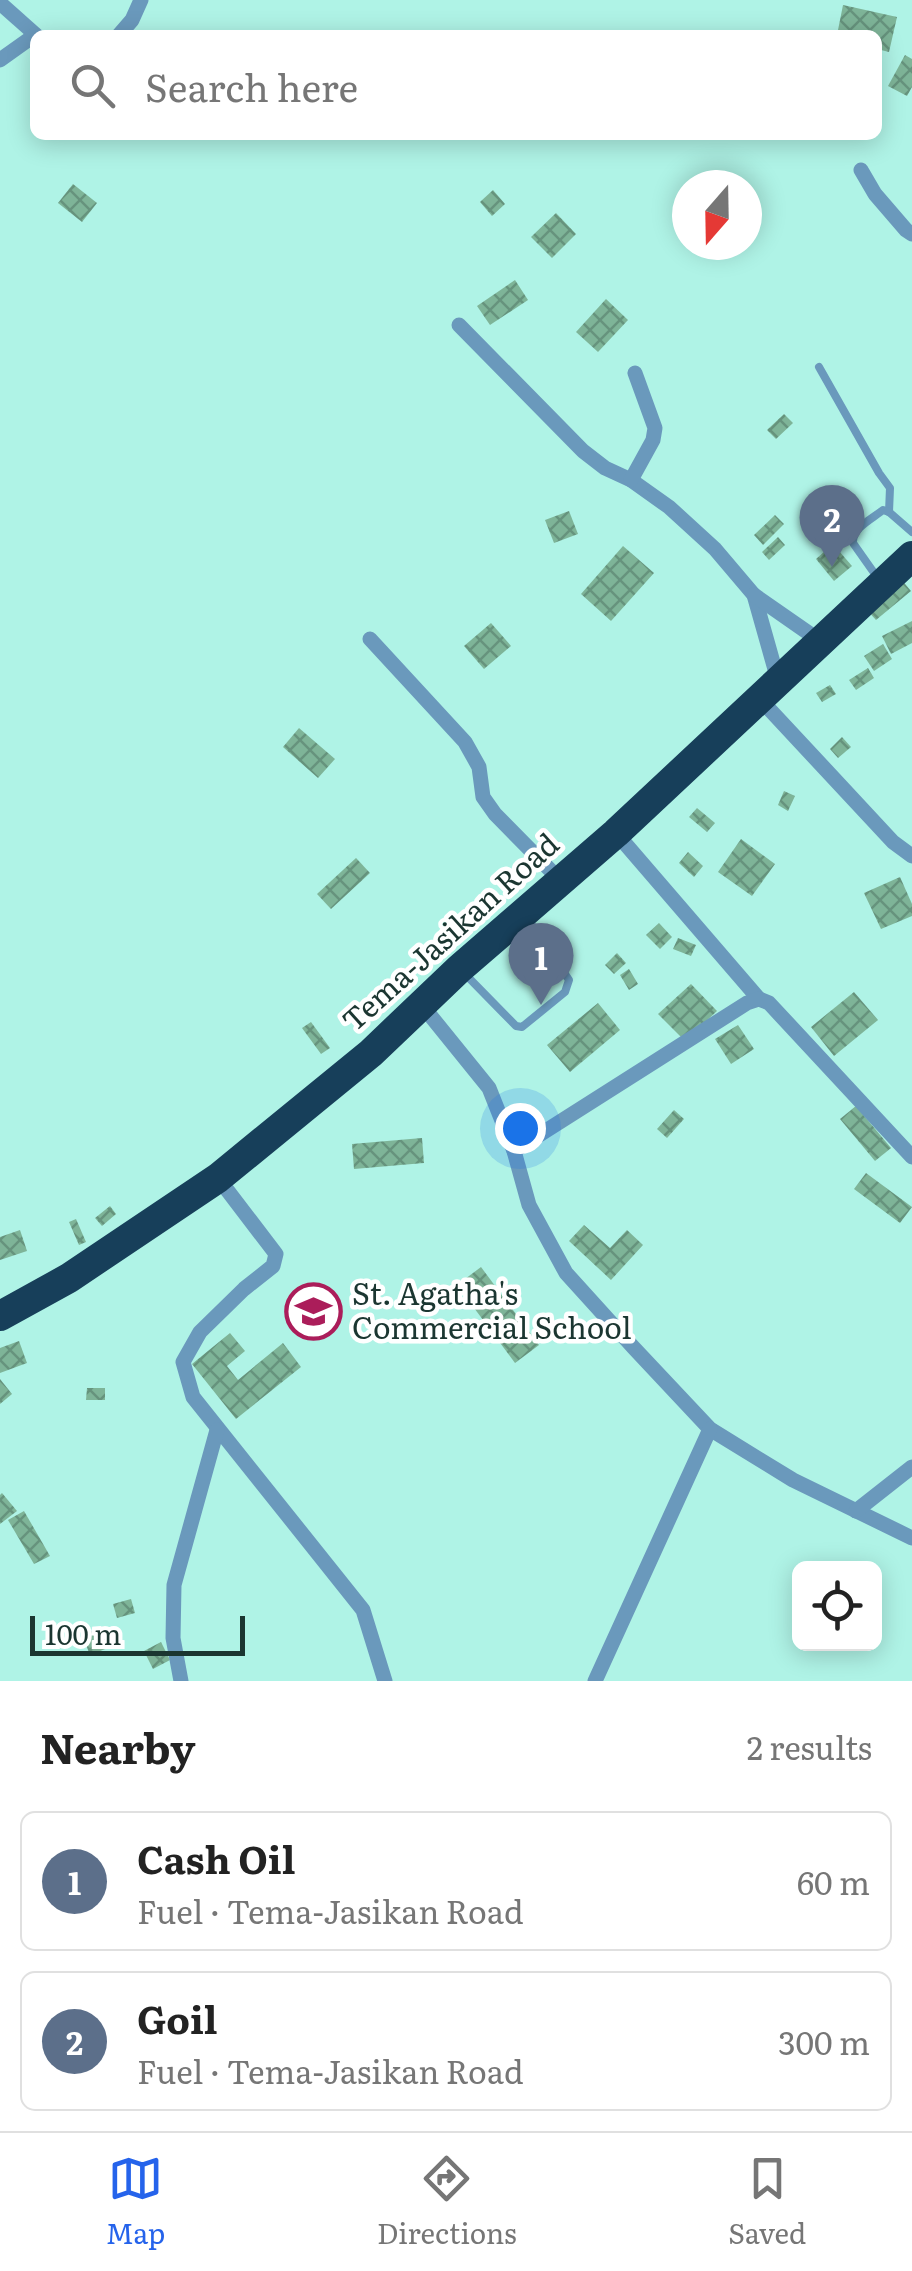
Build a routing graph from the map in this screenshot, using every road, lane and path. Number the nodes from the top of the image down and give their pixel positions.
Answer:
1 (140, 0) edge
2 (0, 3) edge
3 (30, 30) edge
4 (123, 30) edge
5 (30, 39) edge
6 (0, 60) edge
7 (861, 170) dead end
8 (912, 234) edge
9 (459, 325) dead end
10 (819, 367) dead end
11 (635, 373) dead end
12 (631, 480) junction
13 (889, 512) junction
14 (912, 532) edge
15 (901, 572) edge
16 (754, 595) junction
17 (370, 639) dead end
18 (820, 641) junction
19 (768, 689) junction
20 (616, 832) junction
21 (912, 856) edge
22 (560, 880) junction
23 (523, 912) junction
24 (459, 969) junction
25 (758, 999) junction
26 (421, 1004) junction
27 (514, 1151) junction
28 (912, 1157) edge
29 (218, 1178) junction
30 (0, 1316) edge
31 (710, 1429) junction
32 (217, 1430) junction
33 (912, 1467) edge
34 (856, 1511) junction
35 (912, 1538) edge
36 (181, 1681) edge
37 (385, 1681) edge
38 (595, 1681) edge

1 - 4 street
2 - 3 street
5 - 6 street
7 - 8 street
9 - 12 street
10 - 13 lane
11 - 12 street
12 - 16 street
13 - 14 lane
13 - 15 lane
15 - 18 highway, Tema-Jasikan Road
16 - 18 street
16 - 19 street
17 - 22 street
18 - 19 highway, Tema-Jasikan Road
19 - 20 highway, Tema-Jasikan Road
19 - 21 street
20 - 22 highway, Tema-Jasikan Road
20 - 25 street
22 - 23 highway, Tema-Jasikan Road
23 - 24 highway, Tema-Jasikan Road
23 - 24 lane
24 - 26 highway, Tema-Jasikan Road
25 - 27 street
25 - 28 street
26 - 27 street
26 - 29 highway, Tema-Jasikan Road
27 - 31 street
29 - 30 highway, Tema-Jasikan Road
29 - 32 street
31 - 34 street
31 - 38 street
32 - 36 street
32 - 37 street
33 - 34 street
34 - 35 street

